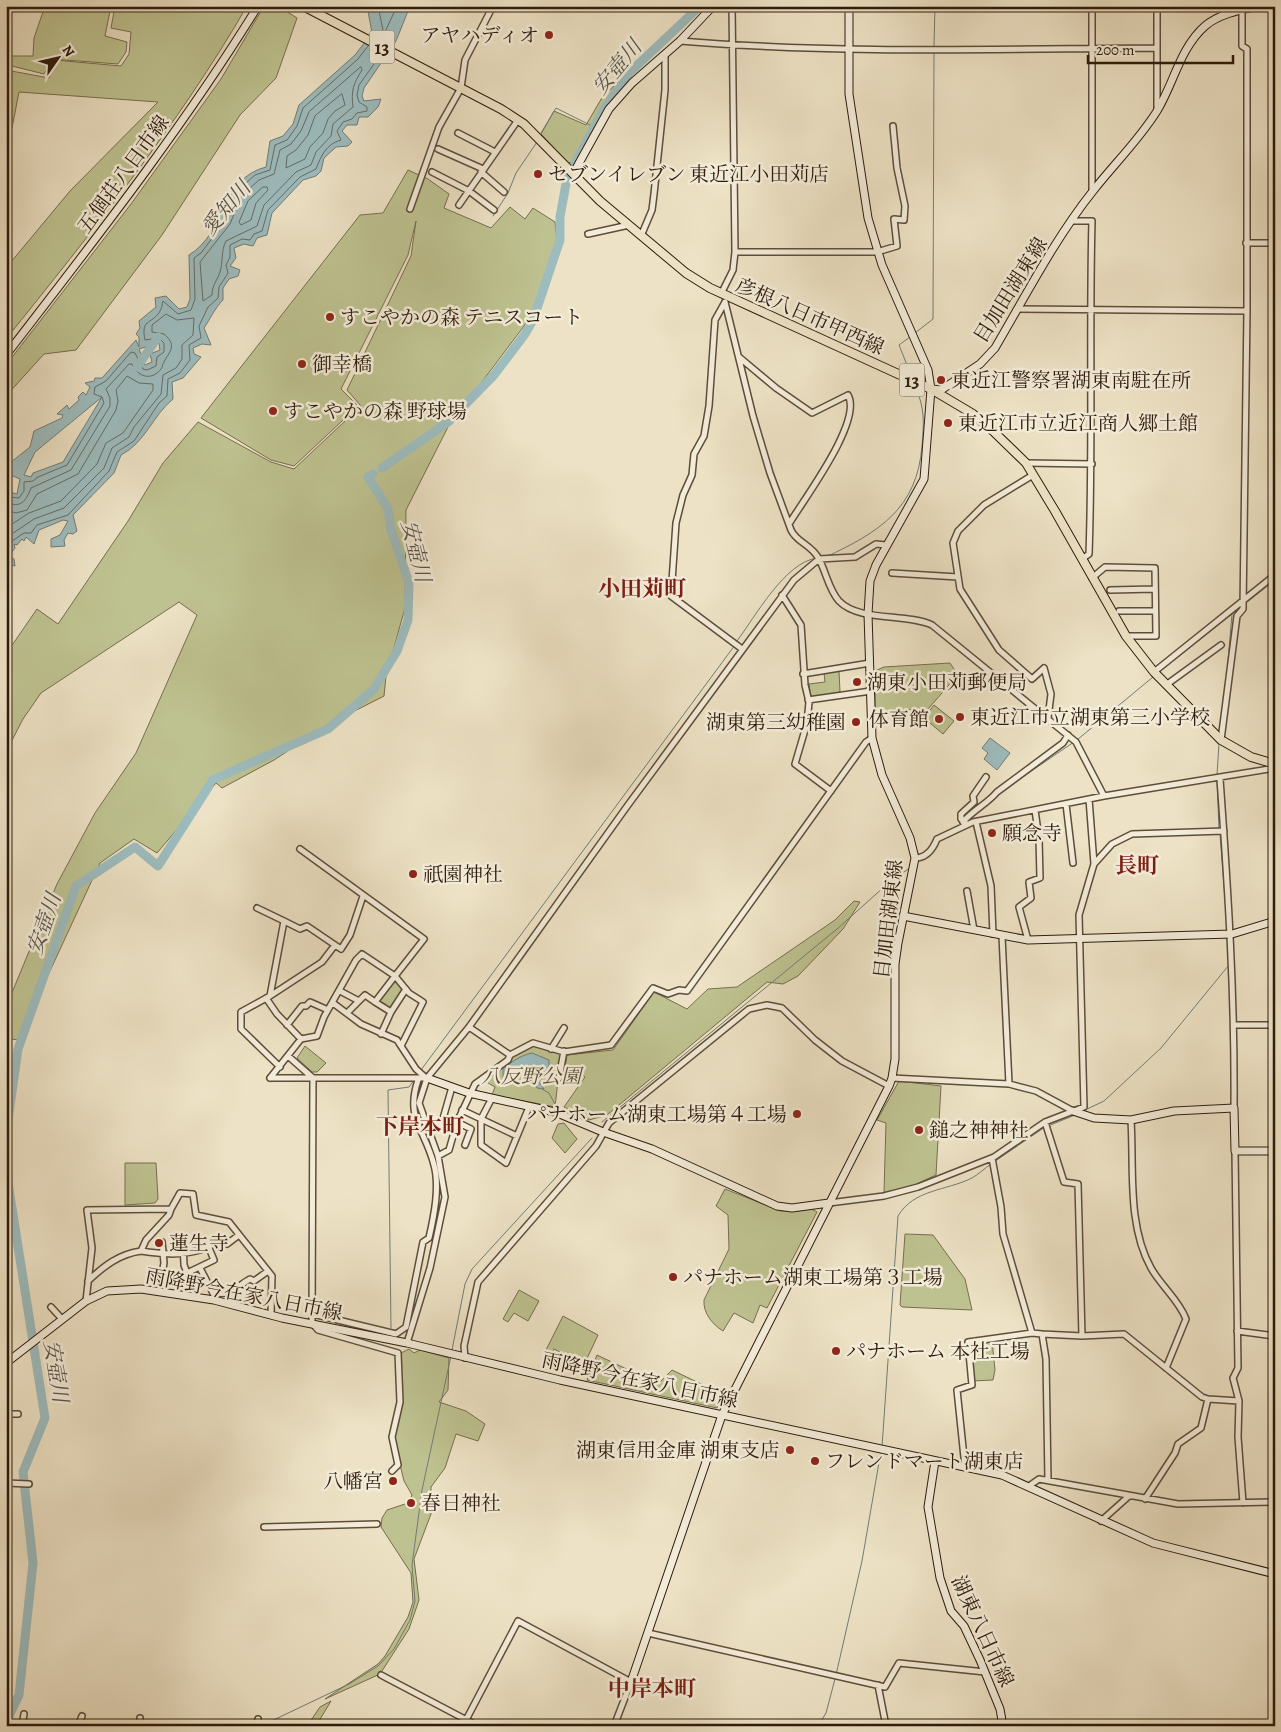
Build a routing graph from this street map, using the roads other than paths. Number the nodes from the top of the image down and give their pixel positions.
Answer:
1 (258, 6) edge
2 (303, 6) edge
3 (493, 6) edge
4 (712, 6) edge
5 (732, 6) edge
6 (848, 6) edge
7 (1092, 6) edge
8 (1157, 6) edge
9 (1258, 6) edge
10 (1242, 8) edge
11 (680, 41) junction
12 (732, 45) junction
13 (849, 48) junction
14 (1092, 48) junction
15 (1156, 48) junction
16 (664, 54) junction
17 (461, 88) junction
18 (1157, 110) junction
19 (518, 120) junction
20 (892, 126) dead end
21 (458, 134) dead end
22 (438, 149) dead end
23 (495, 152) junction
24 (482, 171) junction
25 (432, 172) dead end
26 (573, 174) junction
27 (469, 191) junction
28 (1092, 191) junction
29 (504, 192) dead end
30 (459, 205) dead end
31 (410, 209) dead end
32 (494, 210) dead end
33 (1072, 221) junction
34 (629, 226) junction
35 (588, 234) dead end
36 (641, 236) junction
37 (1246, 243) junction
38 (1275, 243) edge
39 (735, 252) junction
40 (877, 252) junction
41 (724, 298) junction
42 (1018, 309) junction
43 (1090, 310) junction
44 (1247, 311) junction
45 (6, 355) edge
46 (739, 357) junction
47 (932, 389) junction
48 (1026, 463) junction
49 (1092, 464) junction
50 (1033, 475) junction
51 (789, 524) junction
52 (886, 545) junction
53 (819, 559) junction
54 (1082, 559) junction
55 (892, 573) dead end
56 (1275, 575) edge
57 (958, 577) junction
58 (1092, 578) junction
59 (1155, 589) junction
60 (1110, 590) dead end
61 (782, 595) junction
62 (1244, 599) junction
63 (1119, 611) dead end
64 (1155, 611) junction
65 (868, 614) junction
66 (1126, 636) junction
67 (1221, 645) dead end
68 (742, 649) junction
69 (870, 663) junction
70 (1154, 672) junction
71 (803, 674) junction
72 (1166, 686) junction
73 (871, 691) junction
74 (808, 700) junction
75 (1048, 718) junction
76 (1068, 735) junction
77 (872, 738) junction
78 (1222, 740) junction
79 (1275, 764) edge
80 (1275, 768) edge
81 (986, 777) dead end
82 (1220, 779) junction
83 (831, 791) junction
84 (1104, 796) junction
85 (1089, 799) junction
86 (1066, 804) junction
87 (1035, 810) junction
88 (963, 822) junction
89 (975, 822) junction
90 (1224, 831) junction
91 (300, 849) dead end
92 (915, 858) junction
93 (1073, 863) dead end
94 (1094, 864) junction
95 (968, 891) dead end
96 (363, 896) junction
97 (256, 908) dead end
98 (903, 916) junction
99 (284, 921) junction
100 (1275, 922) edge
101 (974, 930) junction
102 (993, 934) junction
103 (1228, 934) junction
104 (1002, 936) junction
105 (1080, 939) junction
106 (1028, 940) junction
107 (335, 945) junction
108 (395, 976) junction
109 (406, 989) junction
110 (340, 991) junction
111 (268, 997) junction
112 (359, 1000) junction
113 (375, 1002) junction
114 (333, 1003) junction
115 (328, 1010) junction
116 (391, 1012) junction
117 (347, 1013) junction
118 (287, 1024) junction
119 (1235, 1025) junction
120 (1275, 1025) edge
121 (469, 1027) junction
122 (564, 1028) dead end
123 (381, 1034) junction
124 (302, 1038) junction
125 (401, 1046) junction
126 (551, 1049) junction
127 (564, 1052) junction
128 (510, 1055) junction
129 (288, 1056) junction
130 (280, 1067) junction
131 (313, 1078) junction
132 (427, 1078) junction
133 (559, 1078) dead end
134 (892, 1078) junction
135 (418, 1080) junction
136 (1009, 1084) junction
137 (888, 1086) junction
138 (452, 1087) junction
139 (469, 1093) junction
140 (492, 1098) junction
141 (529, 1106) junction
142 (1234, 1108) junction
143 (462, 1110) junction
144 (1072, 1111) junction
145 (481, 1119) junction
146 (1131, 1120) junction
147 (426, 1122) junction
148 (457, 1122) junction
149 (1046, 1125) junction
150 (603, 1132) junction
151 (517, 1136) junction
152 (465, 1145) dead end
153 (1235, 1151) junction
154 (1275, 1151) edge
155 (438, 1156) junction
156 (992, 1158) junction
157 (829, 1203) junction
158 (171, 1210) junction
159 (239, 1235) junction
160 (182, 1241) dead end
161 (162, 1242) dead end
162 (209, 1248) junction
163 (141, 1251) junction
164 (183, 1254) junction
165 (164, 1256) junction
166 (162, 1268) dead end
167 (200, 1268) junction
168 (268, 1271) junction
169 (88, 1281) junction
170 (214, 1296) junction
171 (86, 1301) junction
172 (51, 1307) dead end
173 (271, 1314) junction
174 (313, 1314) junction
175 (62, 1319) junction
176 (312, 1323) junction
177 (1237, 1331) junction
178 (1032, 1333) junction
179 (1042, 1334) junction
180 (1082, 1336) junction
181 (1275, 1336) edge
182 (407, 1343) junction
183 (465, 1358) junction
184 (6, 1363) edge
185 (1166, 1368) junction
186 (1208, 1400) junction
187 (1240, 1400) junction
188 (6, 1414) edge
189 (18, 1414) dead end
190 (722, 1415) junction
191 (935, 1461) junction
192 (965, 1467) junction
193 (392, 1470) dead end
194 (1048, 1480) junction
195 (6, 1483) edge
196 (29, 1484) dead end
197 (1029, 1486) junction
198 (1129, 1496) junction
199 (1145, 1499) junction
200 (1275, 1502) edge
201 (1243, 1503) junction
202 (1101, 1521) junction
203 (377, 1524) dead end
204 (264, 1526) dead end
205 (1275, 1574) edge
206 (648, 1633) junction
207 (985, 1672) junction
208 (381, 1675) dead end
209 (631, 1682) junction
210 (878, 1685) junction
211 (24, 1714) dead end
212 (82, 1716) dead end
213 (140, 1718) dead end
214 (466, 1720) junction
215 (22, 1726) edge
216 (78, 1726) edge
217 (140, 1726) edge
218 (478, 1726) edge
219 (614, 1726) edge
220 (886, 1726) edge
221 (1003, 1726) edge

1 - 45 main road, 五個荘八日市線
2 - 17 main road, 彦根八日市甲西線 / 13
3 - 17 street
4 - 11 main road
5 - 12 street
6 - 13 main road
7 - 14 street
8 - 15 street
9 - 10 main road, 目加田湖東線
10 - 18 main road, 目加田湖東線
10 - 37 street
11 - 12 street
11 - 16 main road
12 - 13 street
12 - 39 street
13 - 14 street
13 - 40 main road
14 - 15 street
14 - 28 street
15 - 18 street
16 - 26 main road
16 - 36 street
17 - 19 main road, 彦根八日市甲西線 / 13
17 - 31 street
18 - 28 main road, 目加田湖東線
19 - 23 street
19 - 26 main road, 彦根八日市甲西線 / 13
20 - 40 street
21 - 23 street
22 - 24 street
23 - 24 street
24 - 27 street
24 - 29 street
25 - 27 street
26 - 34 main road, 彦根八日市甲西線 / 13
27 - 30 street
27 - 32 street
28 - 33 main road, 目加田湖東線
33 - 42 main road, 目加田湖東線
33 - 43 street
34 - 35 street
34 - 36 main road, 彦根八日市甲西線 / 13
36 - 41 main road, 彦根八日市甲西線 / 13
37 - 38 street
37 - 44 street
39 - 40 street
39 - 41 street
40 - 47 main road
41 - 46 street
41 - 47 main road, 彦根八日市甲西線 / 13
41 - 68 street
42 - 43 street
42 - 47 main road, 目加田湖東線
43 - 44 street
43 - 49 street
44 - 62 street
46 - 51 street
46 - 51 street
47 - 48 main road, 彦根八日市甲西線 / 13
47 - 52 main road, 目加田湖東線
48 - 49 street
48 - 50 main road, 彦根八日市甲西線 / 13
49 - 54 street
50 - 54 main road, 彦根八日市甲西線 / 13
50 - 57 street
51 - 53 street
52 - 53 street
52 - 65 main road, 目加田湖東線
53 - 61 street
53 - 65 street
54 - 58 main road, 彦根八日市甲西線 / 13
55 - 57 street
56 - 62 street
57 - 75 street
58 - 59 street
58 - 66 main road, 彦根八日市甲西線 / 13
59 - 60 street
59 - 64 street
61 - 68 street
61 - 71 street
62 - 70 street
62 - 78 street
63 - 64 street
64 - 66 street
65 - 69 main road, 目加田湖東線
65 - 75 street
66 - 70 main road, 彦根八日市甲西線 / 13
67 - 72 street
68 - 121 street
69 - 71 street
69 - 73 main road, 目加田湖東線
70 - 72 main road, 彦根八日市甲西線 / 13
71 - 74 street
72 - 78 main road, 彦根八日市甲西線 / 13
73 - 74 street
73 - 77 main road, 目加田湖東線
74 - 83 street
75 - 76 street
76 - 84 street
76 - 88 street
77 - 83 street
77 - 92 main road, 目加田湖東線
78 - 79 main road, 彦根八日市甲西線 / 13
80 - 82 street
81 - 88 street
82 - 84 street
82 - 90 street
83 - 127 street
84 - 85 street
85 - 86 street
85 - 94 street
86 - 87 street
86 - 93 street
87 - 89 street
87 - 106 street
88 - 89 street
89 - 92 street
89 - 102 street
90 - 94 street
90 - 103 street
91 - 96 street
92 - 98 main road, 目加田湖東線
94 - 105 street
95 - 101 street
96 - 107 street
96 - 108 street
97 - 99 street
98 - 101 main road
98 - 134 main road, 目加田湖東線
99 - 107 street
99 - 111 street
100 - 103 main road
101 - 102 main road
102 - 104 main road
103 - 105 main road
103 - 119 street
104 - 106 main road
104 - 136 street
105 - 106 main road
105 - 144 street
107 - 111 street
108 - 109 street
108 - 110 street
108 - 113 street
109 - 116 street
109 - 125 street
110 - 112 street
110 - 114 street
111 - 118 street
111 - 130 street
112 - 113 street
112 - 117 street
113 - 116 street
114 - 115 street
114 - 117 street
115 - 118 street
115 - 124 street
116 - 123 street
117 - 123 street
118 - 124 street
119 - 120 street
119 - 142 street
121 - 128 street
121 - 132 street
122 - 126 street
123 - 125 street
124 - 129 street
125 - 132 street
126 - 127 street
126 - 128 street
127 - 133 street
128 - 139 street
129 - 130 street
129 - 131 street
130 - 131 street
131 - 135 street
131 - 174 street
132 - 135 street
132 - 138 main road
132 - 147 street
134 - 136 street
134 - 137 main road, 目加田湖東線
135 - 174 street
136 - 144 street
137 - 150 street
137 - 157 main road, 目加田湖東線
138 - 139 main road
138 - 147 street
139 - 140 main road
139 - 143 street
140 - 141 main road
140 - 145 street
141 - 150 main road
141 - 151 street
142 - 146 main road
142 - 153 main road
143 - 145 street
143 - 148 street
144 - 146 main road
144 - 149 street
145 - 151 street
145 - 151 street
146 - 185 street
147 - 155 street
148 - 152 street
148 - 155 street
149 - 156 street
149 - 180 street
150 - 157 main road
150 - 183 street
153 - 154 main road
153 - 177 street
155 - 182 street
156 - 157 street
156 - 178 street
157 - 190 main road, 目加田湖東線
158 - 159 street
158 - 163 street
158 - 169 street
159 - 162 street
159 - 168 street
160 - 164 street
161 - 165 street
162 - 164 street
162 - 167 street
163 - 165 street
163 - 169 street
164 - 165 street
164 - 167 street
165 - 166 street
167 - 170 street
168 - 170 street
168 - 173 street
169 - 171 street
170 - 171 main road, 雨降野今在家八日市線
170 - 173 main road, 雨降野今在家八日市線
171 - 175 main road, 雨降野今在家八日市線
172 - 175 street
173 - 176 main road, 雨降野今在家八日市線
174 - 176 street
175 - 184 main road, 雨降野今在家八日市線
176 - 182 main road, 雨降野今在家八日市線
176 - 193 street
177 - 181 street
177 - 187 street
178 - 179 street
178 - 192 street
179 - 180 street
179 - 194 street
180 - 185 street
182 - 183 main road, 雨降野今在家八日市線
183 - 190 main road, 雨降野今在家八日市線
185 - 186 street
186 - 187 street
186 - 199 street
187 - 201 street
188 - 189 street
190 - 191 main road, 雨降野今在家八日市線
190 - 206 main road, 目加田湖東線
191 - 192 main road, 雨降野今在家八日市線
191 - 207 main road, 湖東八日市線
192 - 197 main road, 雨降野今在家八日市線
194 - 197 street
194 - 198 street
195 - 196 street
197 - 202 main road, 雨降野今在家八日市線
198 - 199 street
198 - 202 street
199 - 201 street
200 - 201 street
202 - 205 main road, 雨降野今在家八日市線
203 - 204 street
206 - 209 main road, 目加田湖東線
206 - 210 street
207 - 210 street
207 - 221 main road, 湖東八日市線
208 - 214 street
209 - 214 street
209 - 219 street
210 - 220 street
211 - 215 street
212 - 216 street
213 - 217 street
214 - 218 street

